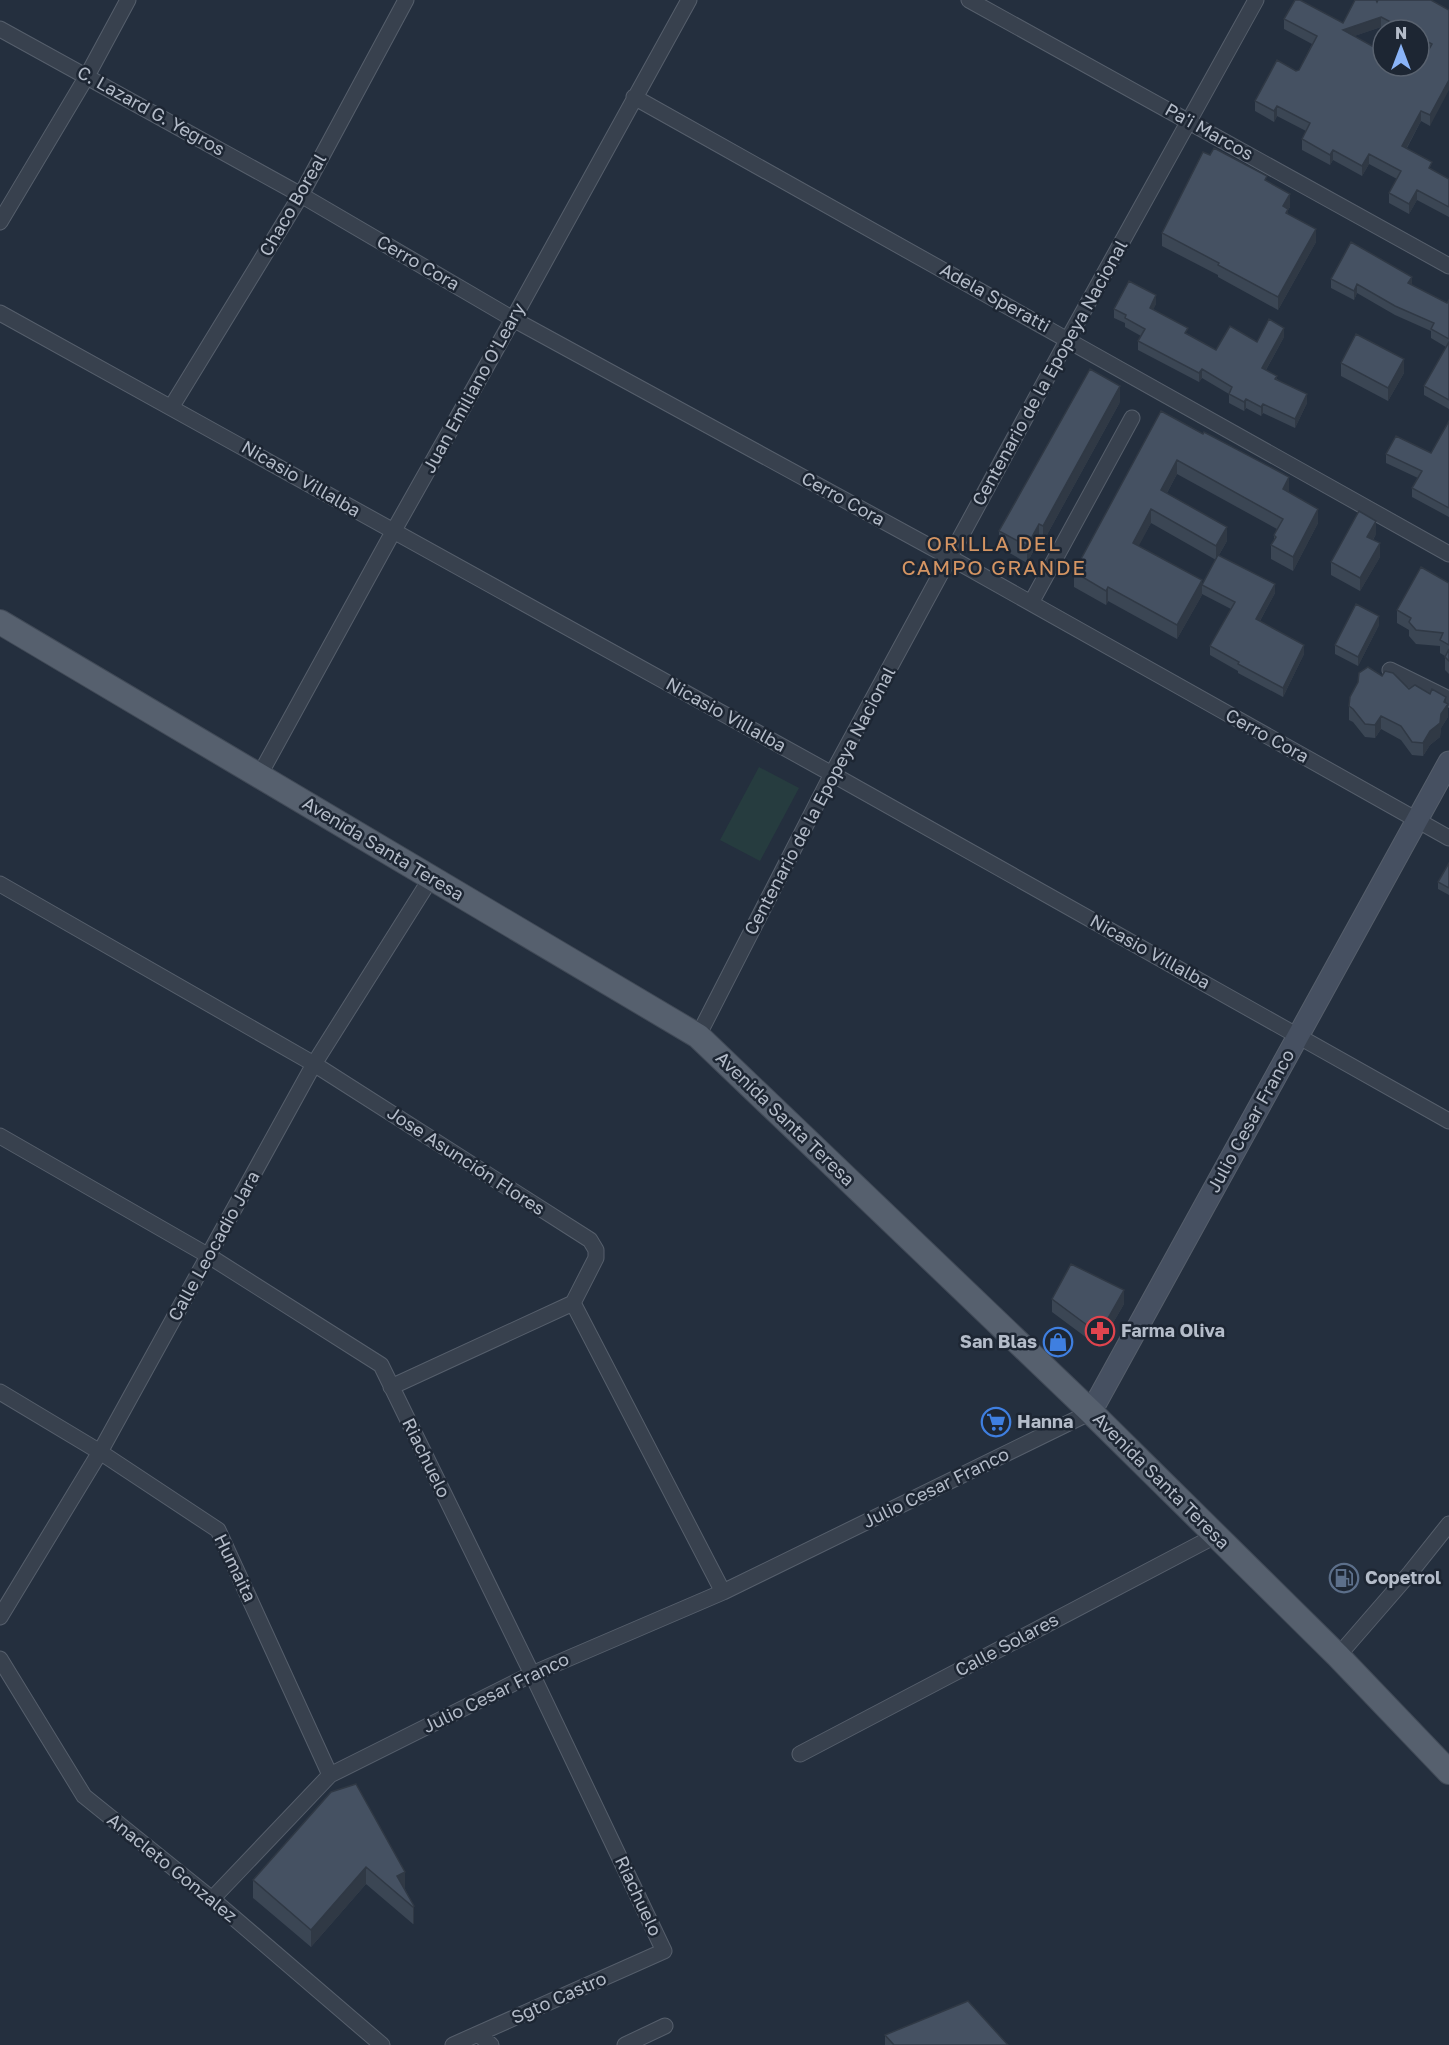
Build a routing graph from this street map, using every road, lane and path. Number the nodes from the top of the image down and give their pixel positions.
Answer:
1 (128, 0) edge
2 (406, 0) edge
3 (689, 0) edge
4 (969, 0) edge
5 (1256, 0) edge
6 (0, 29) edge
7 (87, 76) junction
8 (634, 97) junction
9 (1189, 121) junction
10 (301, 195) junction
11 (0, 222) edge
12 (1449, 266) edge
13 (0, 313) edge
14 (513, 319) junction
15 (1068, 339) junction
16 (172, 406) junction
17 (1132, 418) dead end
18 (393, 531) junction
19 (1449, 554) edge
20 (950, 557) junction
21 (1032, 603) junction
22 (0, 622) edge
23 (1390, 670) edge
24 (1449, 699) edge
25 (1449, 762) edge
26 (832, 774) junction
27 (259, 776) junction
28 (1417, 821) junction
29 (1449, 838) edge
30 (431, 878) junction
31 (0, 884) edge
32 (698, 1036) junction
33 (1298, 1036) junction
34 (314, 1064) junction
35 (1449, 1121) edge
36 (0, 1136) edge
37 (209, 1256) junction
38 (573, 1303) junction
39 (391, 1387) junction
40 (0, 1392) edge
41 (1091, 1412) junction
42 (100, 1452) junction
43 (1449, 1524) edge
44 (1215, 1536) junction
45 (723, 1592) junction
46 (0, 1617) edge
47 (1338, 1656) junction
48 (0, 1659) edge
49 (532, 1674) junction
50 (800, 1754) dead end
51 (1449, 1772) edge
52 (330, 1775) junction
53 (212, 1899) junction
54 (664, 1951) joint
55 (665, 2026) dead end
56 (478, 2034) junction
57 (382, 2045) edge
58 (453, 2045) edge
59 (491, 2045) edge
60 (625, 2045) edge

1 - 7 street
2 - 10 street, Chaco Boreal
3 - 8 street, Juan Emiliano O'Leary
4 - 9 street, Pa'i Marcos
5 - 9 street, Centenario de la Epopeya Nacional
6 - 7 street, C. Lazard G. Yegros
7 - 10 street, C. Lazard G. Yegros
7 - 11 street
8 - 14 street, Juan Emiliano O'Leary
8 - 15 street, Adela Speratti
9 - 12 street, Pa'i Marcos
9 - 15 street, Centenario de la Epopeya Nacional
10 - 14 street, Cerro Cora
10 - 16 street, Chaco Boreal
13 - 16 street, Nicasio Villalba
14 - 18 street, Juan Emiliano O'Leary
14 - 20 street, Cerro Cora
15 - 19 street, Adela Speratti
15 - 20 street, Centenario de la Epopeya Nacional
16 - 18 street, Nicasio Villalba
17 - 21 street
18 - 26 street, Nicasio Villalba
18 - 27 street, Juan Emiliano O'Leary
20 - 21 street, Cerro Cora
20 - 26 street, Centenario de la Epopeya Nacional
21 - 28 street, Cerro Cora
22 - 27 main road, Avenida Santa Teresa
23 - 24 street
25 - 28 street, Julio Cesar Franco
26 - 32 street, Centenario de la Epopeya Nacional
26 - 33 street, Nicasio Villalba
27 - 30 main road, Avenida Santa Teresa
28 - 29 street, Cerro Cora
28 - 33 street, Julio Cesar Franco
30 - 32 main road, Avenida Santa Teresa
30 - 34 street, Calle Leocadio Jara
31 - 34 street, Jose Asunción Flores
32 - 41 main road, Avenida Santa Teresa
33 - 35 street, Nicasio Villalba
33 - 41 street, Julio Cesar Franco
34 - 37 street, Calle Leocadio Jara
34 - 38 street, Jose Asunción Flores
36 - 37 street, Riachuelo
37 - 39 street, Riachuelo
37 - 42 street, Calle Leocadio Jara
38 - 39 street
38 - 45 street
39 - 49 street, Riachuelo
40 - 42 street, Humaita
41 - 44 main road, Avenida Santa Teresa
41 - 45 street, Julio Cesar Franco
42 - 46 street, Calle Leocadio Jara
42 - 52 street, Humaita
43 - 47 street
44 - 47 main road, Avenida Santa Teresa
44 - 50 street, Calle Solares
45 - 49 street, Julio Cesar Franco
47 - 51 main road, Avenida Santa Teresa
48 - 53 street, Anacleto Gonzalez
49 - 52 street, Julio Cesar Franco
49 - 54 street, Riachuelo
52 - 53 street, Julio Cesar Franco
53 - 57 street, Anacleto Gonzalez
54 - 56 street, Sgto Castro
55 - 60 street
56 - 58 street, Sgto Castro
56 - 59 street

